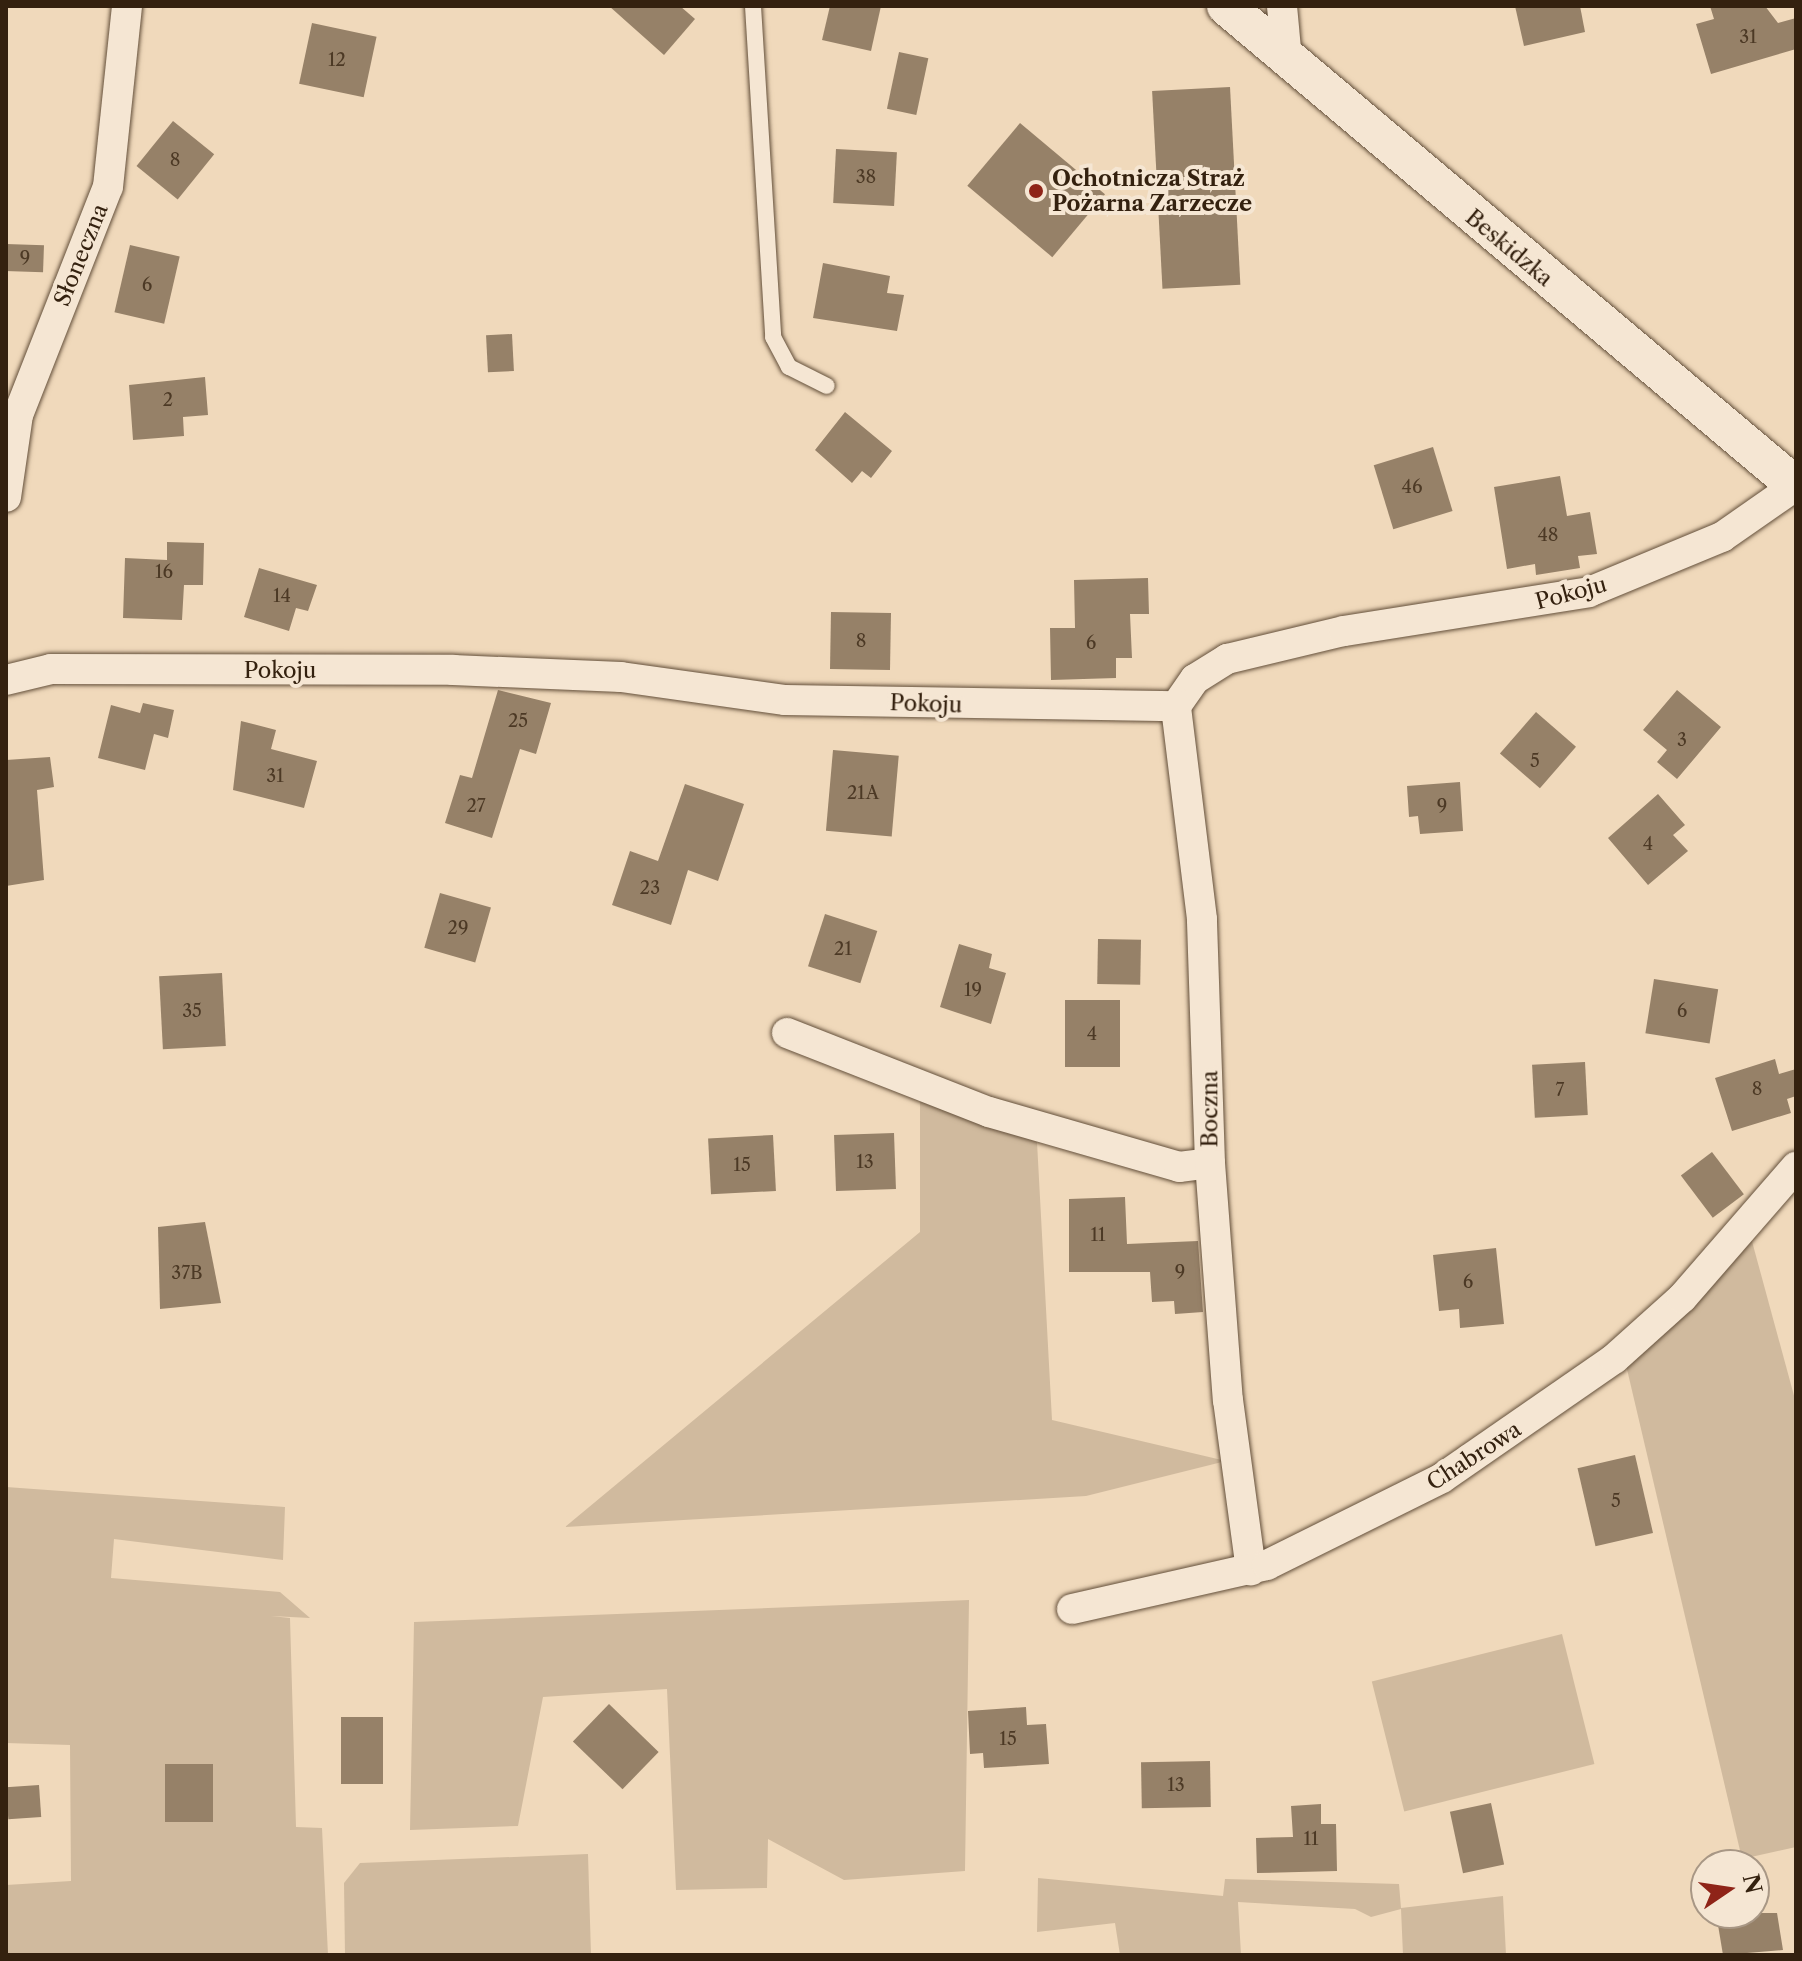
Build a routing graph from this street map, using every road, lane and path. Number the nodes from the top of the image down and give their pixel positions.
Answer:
1 (127, 6) edge
2 (753, 6) edge
3 (1226, 6) edge
4 (1282, 6) edge
5 (1287, 60) junction
6 (827, 386) dead end
7 (1796, 486) edge
8 (1796, 496) edge
9 (6, 497) edge
10 (6, 680) edge
11 (1176, 706) junction
12 (787, 1033) dead end
13 (1210, 1163) junction
14 (1796, 1167) edge
15 (1251, 1570) junction
16 (1072, 1609) dead end

1 - 9 street, Słoneczna
2 - 6 lane
3 - 5 street, Beskidzka
4 - 5 street
5 - 7 street, Beskidzka
7 - 8 street
7 - 11 street, Pokoju
10 - 11 street, Pokoju
11 - 13 street, Boczna
12 - 13 street, Boczna
13 - 15 street
14 - 15 street, Chabrowa
15 - 16 street, Chabrowa

